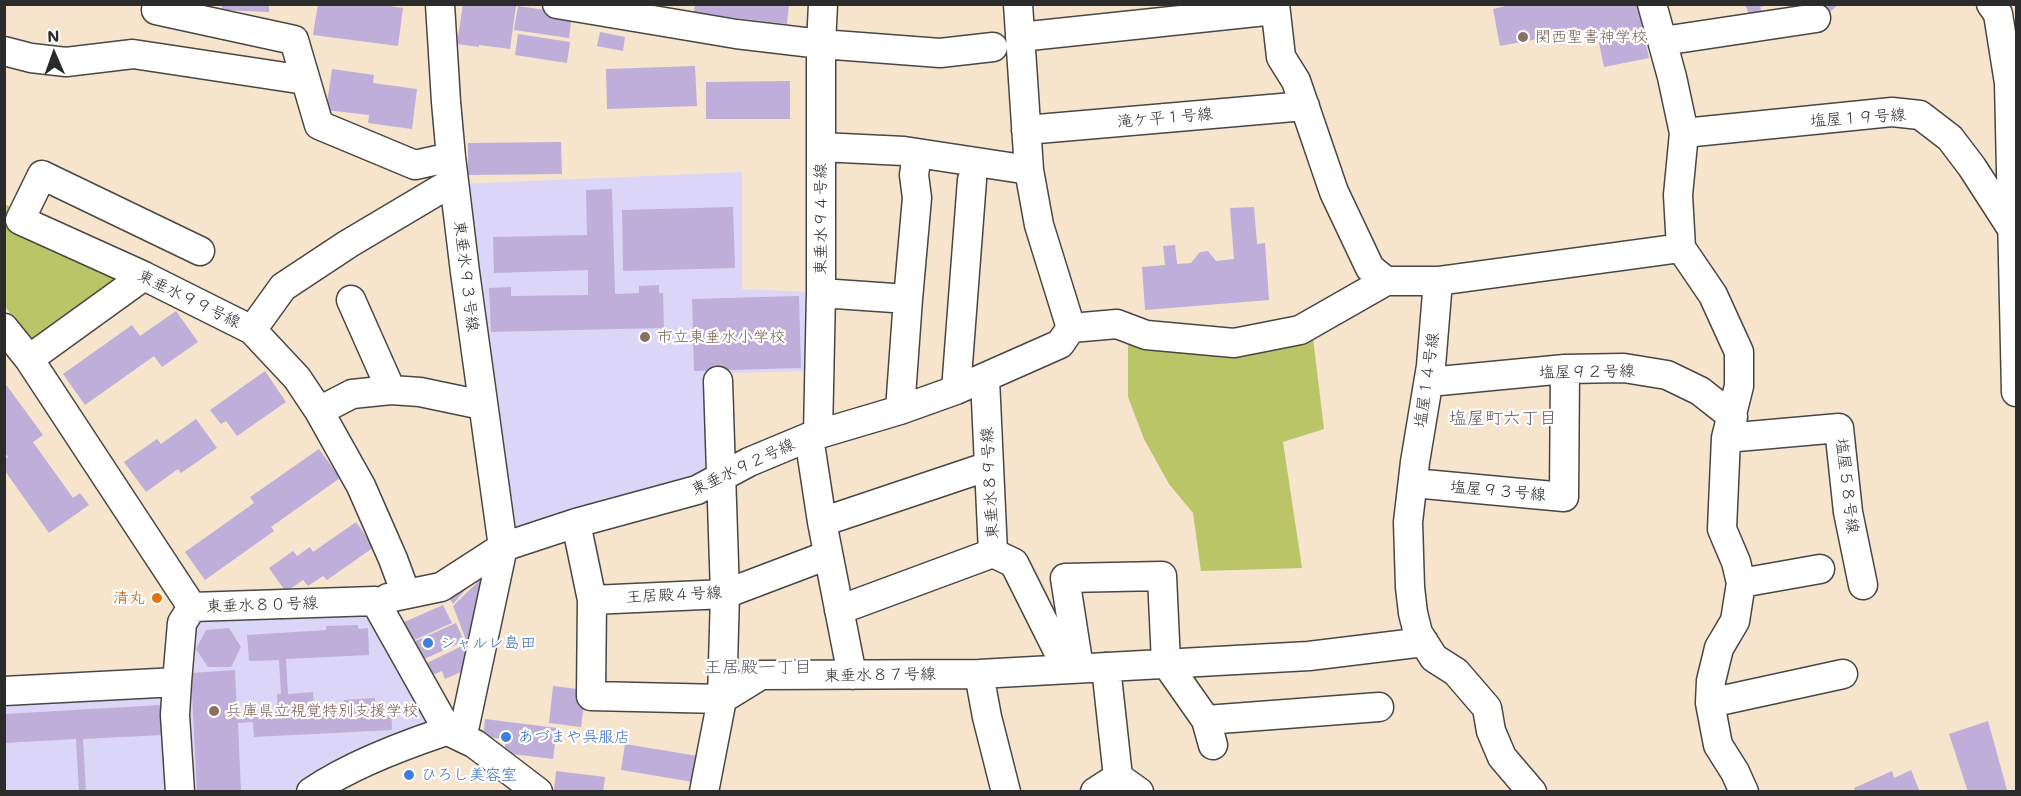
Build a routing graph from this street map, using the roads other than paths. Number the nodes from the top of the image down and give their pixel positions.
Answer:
1 (157, 4) edge
2 (441, 4) edge
3 (557, 4) edge
4 (823, 4) edge
5 (1018, 4) edge
6 (1652, 4) edge
7 (1991, 4) edge
8 (1275, 7) edge
9 (1786, 13) edge
10 (1816, 18) dead end
11 (1020, 37) junction
12 (1663, 41) junction
13 (821, 44) junction
14 (993, 47) dead end
15 (4, 51) edge
16 (305, 80) junction
17 (1305, 106) junction
18 (1026, 130) junction
19 (1684, 133) junction
20 (821, 147) junction
21 (918, 153) junction
22 (452, 169) junction
23 (1029, 170) junction
24 (972, 180) dead end
25 (2012, 229) junction
26 (1681, 248) junction
27 (200, 251) dead end
28 (144, 276) junction
29 (1386, 281) junction
30 (1438, 281) junction
31 (821, 293) junction
32 (908, 298) junction
33 (351, 300) dead end
34 (4, 328) edge
35 (1071, 328) junction
36 (252, 330) junction
37 (29, 359) junction
38 (1565, 369) junction
39 (985, 379) junction
40 (717, 381) dead end
41 (1429, 382) junction
42 (391, 390) junction
43 (956, 390) junction
44 (2016, 392) edge
45 (482, 405) junction
46 (900, 410) junction
47 (319, 411) junction
48 (1730, 427) junction
49 (814, 435) junction
50 (989, 466) junction
51 (721, 477) junction
52 (1413, 483) junction
53 (822, 522) junction
54 (576, 523) junction
55 (503, 547) junction
56 (993, 553) junction
57 (828, 555) junction
58 (1820, 569) dead end
59 (1742, 583) junction
60 (1863, 585) dead end
61 (406, 594) junction
62 (725, 594) junction
63 (592, 600) junction
64 (375, 601) junction
65 (192, 607) junction
66 (839, 609) junction
67 (1424, 642) junction
68 (1166, 663) junction
69 (1107, 667) junction
70 (1073, 669) junction
71 (979, 674) junction
72 (1842, 674) dead end
73 (852, 675) junction
74 (177, 682) junction
75 (4, 691) edge
76 (722, 699) junction
77 (1710, 702) junction
78 (1379, 707) dead end
79 (447, 730) junction
80 (1117, 787) edge
81 (180, 792) edge
82 (311, 792) edge
83 (538, 792) edge
84 (704, 792) edge
85 (1006, 792) edge
86 (1532, 792) edge
87 (1744, 792) edge

1 - 16 street
2 - 22 street, 東垂水９３号線
3 - 13 street
4 - 13 street, 東垂水９４号線
5 - 11 street
6 - 12 street
7 - 25 street
8 - 11 street
8 - 17 street
9 - 10 street
9 - 12 street
11 - 18 street
12 - 19 street
13 - 14 street
13 - 20 street, 東垂水９４号線
15 - 16 street
16 - 22 street
17 - 18 street, 滝ケ平１号線
17 - 29 street
18 - 23 street
19 - 25 street, 塩屋１９号線
19 - 26 street
20 - 21 street
20 - 31 street, 東垂水９４号線
21 - 23 street
21 - 32 street
22 - 36 street
22 - 45 street, 東垂水９３号線
23 - 35 street
24 - 43 street
25 - 44 street
26 - 30 street
26 - 48 street
27 - 28 street, 東垂水９９号線
28 - 36 street, 東垂水９９号線
28 - 37 street
29 - 30 street
29 - 35 street
30 - 41 street, 塩屋１４号線
31 - 32 street
31 - 49 street, 東垂水９４号線
32 - 46 street
33 - 42 street
34 - 37 street, 東垂水８０号線
35 - 39 street, 東垂水９２号線
36 - 47 street, 東垂水９９号線
37 - 65 street, 東垂水８０号線
38 - 41 street, 塩屋９２号線
38 - 48 street, 塩屋９２号線
38 - 52 street, 塩屋９３号線
39 - 43 street, 東垂水９２号線
39 - 50 street, 東垂水８９号線
40 - 51 street
41 - 52 street, 塩屋１４号線
42 - 45 street
42 - 47 street
43 - 46 street, 東垂水９２号線
45 - 55 street, 東垂水９３号線
46 - 49 street, 東垂水９２号線
47 - 61 street, 東垂水９９号線
48 - 59 street
48 - 60 street, 塩屋５８号線
49 - 51 street, 東垂水９２号線
49 - 53 street, 東垂水９４号線
50 - 53 street
50 - 56 street, 東垂水８９号線
51 - 54 street, 東垂水９２号線
51 - 62 street
52 - 67 street, 塩屋１４号線
53 - 57 street, 東垂水９４号線
54 - 55 street, 東垂水９２号線
54 - 63 street
55 - 61 street, 東垂水９２号線
55 - 79 street
56 - 66 street
56 - 70 street, 東垂水８９号線
57 - 62 street, 王居殿４号線
57 - 66 street, 東垂水９４号線
58 - 59 street
59 - 77 street
61 - 64 street, 東垂水９２号線
62 - 63 street, 王居殿４号線
62 - 76 street
63 - 76 street
64 - 65 street, 東垂水８０号線
64 - 79 street
65 - 74 street
66 - 73 street, 東垂水９４号線
67 - 68 street, 東垂水８７号線
67 - 86 street, 塩屋１４号線
68 - 69 street, 東垂水８７号線
68 - 70 street
68 - 78 street
69 - 70 street, 東垂水８７号線
69 - 80 street
70 - 71 street, 東垂水８７号線
71 - 73 street, 東垂水８７号線
71 - 85 street
72 - 77 street
73 - 76 street, 東垂水８７号線
74 - 75 street
74 - 81 street
76 - 84 street
77 - 87 street
79 - 82 street
79 - 83 street

